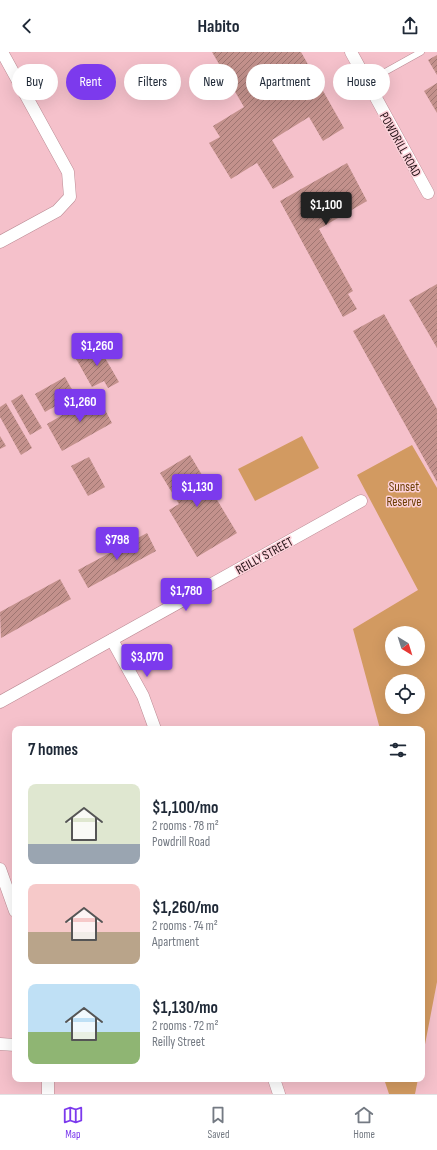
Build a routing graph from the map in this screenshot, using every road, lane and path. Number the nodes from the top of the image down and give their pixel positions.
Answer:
1 (2, 52) edge
2 (351, 52) edge
3 (421, 52) edge
4 (357, 64) edge
5 (390, 69) edge
6 (377, 100) edge
7 (428, 193) dead end
8 (0, 242) edge
9 (361, 501) dead end
10 (112, 640) junction
11 (0, 702) edge
12 (154, 726) edge
13 (0, 868) edge
14 (12, 902) edge
15 (0, 1044) edge
16 (12, 1045) edge
17 (48, 1082) edge
18 (275, 1082) edge
19 (48, 1094) edge
20 (279, 1094) edge

1 - 8 street
2 - 4 street, POWDRILL ROAD
3 - 5 lane
6 - 7 street, POWDRILL ROAD
9 - 10 street, REILLY STREET
10 - 11 street, REILLY STREET
10 - 12 street
13 - 14 street
15 - 16 street
17 - 19 street
18 - 20 street

